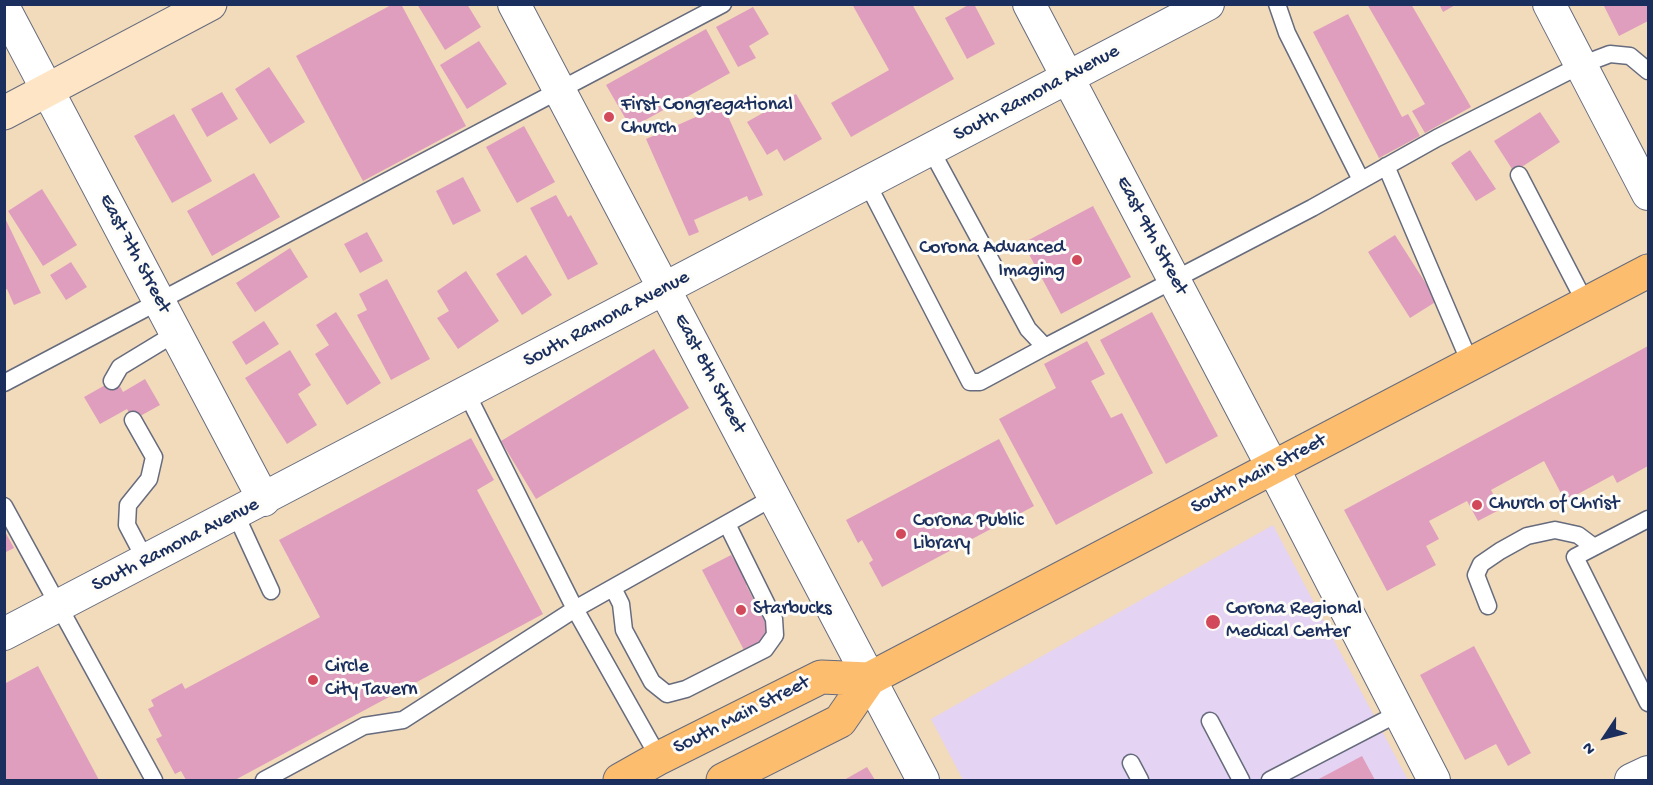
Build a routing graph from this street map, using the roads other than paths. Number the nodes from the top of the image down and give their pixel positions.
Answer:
1 (210, 4) edge
2 (514, 4) edge
3 (723, 4) edge
4 (1029, 4) edge
5 (1208, 4) edge
6 (1277, 4) edge
7 (1549, 4) edge
8 (4, 8) edge
9 (1581, 65) junction
10 (1648, 71) edge
11 (1068, 78) junction
12 (559, 90) junction
13 (48, 91) junction
14 (4, 113) edge
15 (931, 150) junction
16 (1386, 166) junction
17 (1519, 175) dead end
18 (1361, 180) junction
19 (867, 183) junction
20 (1648, 194) edge
21 (1648, 271) edge
22 (1174, 279) junction
23 (664, 290) junction
24 (159, 302) junction
25 (1586, 304) junction
26 (176, 333) junction
27 (1045, 347) junction
28 (1471, 364) junction
29 (112, 381) dead end
30 (4, 383) edge
31 (467, 394) junction
32 (133, 420) dead end
33 (1273, 468) junction
34 (774, 497) junction
35 (264, 500) junction
36 (4, 506) edge
37 (236, 515) junction
38 (1648, 519) edge
39 (727, 524) junction
40 (1594, 547) junction
41 (146, 561) junction
42 (613, 588) junction
43 (271, 591) dead end
44 (1488, 606) dead end
45 (57, 607) junction
46 (575, 609) junction
47 (4, 634) edge
48 (869, 679) junction
49 (1648, 703) edge
50 (1399, 713) junction
51 (1210, 722) dead end
52 (659, 758) junction
53 (1131, 763) dead end
54 (1648, 771) edge
55 (154, 780) edge
56 (264, 780) edge
57 (620, 780) edge
58 (723, 780) edge
59 (923, 780) edge
60 (1140, 780) edge
61 (1241, 780) edge
62 (1270, 780) edge
63 (1434, 780) edge
64 (1631, 780) edge

1 - 13 street
2 - 12 street, East 8th Street
3 - 12 lane
4 - 11 street, East 9th Street
5 - 11 street, South Ramona Avenue
6 - 18 lane
7 - 9 street
8 - 13 street, East 7th Street
9 - 10 lane
9 - 16 lane
9 - 20 street
11 - 15 street, South Ramona Avenue
11 - 22 street, East 9th Street
12 - 23 street, East 8th Street
12 - 24 lane
13 - 14 street
13 - 24 street, East 7th Street
15 - 19 street, South Ramona Avenue
15 - 27 lane
16 - 18 lane
16 - 28 lane
17 - 25 lane
18 - 22 lane
19 - 23 street, South Ramona Avenue
19 - 27 lane
21 - 25 main road, South Main Street
22 - 27 lane
22 - 33 street, East 9th Street
23 - 31 street, South Ramona Avenue
23 - 34 street, East 8th Street
24 - 26 street, East 7th Street
24 - 30 lane
25 - 28 main road, South Main Street
26 - 29 lane
26 - 35 street, East 7th Street
28 - 33 main road, South Main Street
31 - 35 street, South Ramona Avenue
31 - 46 lane
32 - 41 lane
33 - 48 main road, South Main Street
33 - 50 street, East 9th Street
34 - 39 lane
34 - 48 street, East 8th Street
35 - 37 street, South Ramona Avenue
36 - 45 lane
37 - 41 street, South Ramona Avenue
37 - 43 lane
38 - 40 lane
39 - 42 lane
39 - 42 lane
40 - 44 lane
40 - 49 lane
41 - 45 street, South Ramona Avenue
42 - 46 lane
45 - 47 street, South Ramona Avenue
45 - 55 lane
46 - 52 lane
46 - 56 lane
48 - 52 main road, South Main Street
48 - 58 main road, South Main Street
48 - 59 street, East 8th Street
50 - 62 lane
50 - 63 street, East 9th Street
51 - 61 lane
52 - 57 main road, South Main Street
53 - 60 lane
54 - 64 street

